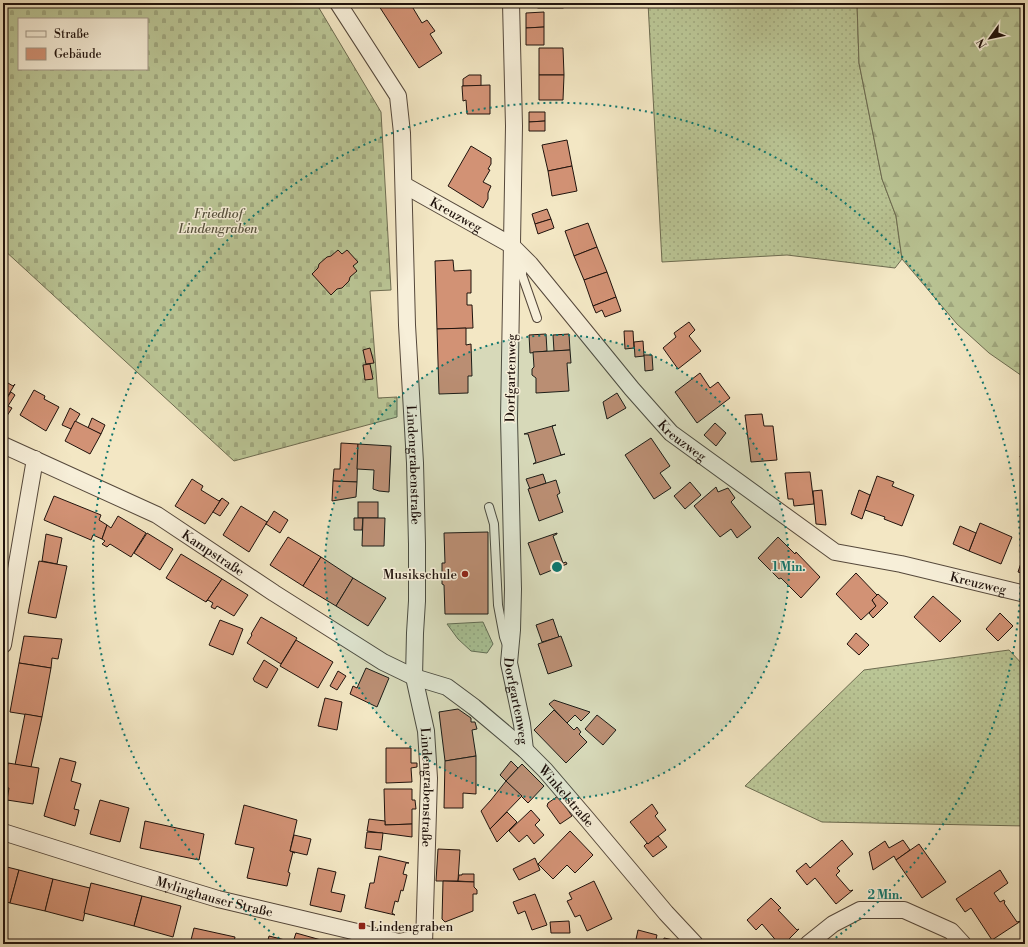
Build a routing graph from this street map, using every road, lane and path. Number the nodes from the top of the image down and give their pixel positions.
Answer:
1 (338, 3) edge
2 (511, 3) edge
3 (404, 185) junction
4 (511, 245) junction
5 (523, 257) junction
6 (537, 318) dead end
7 (3, 445) edge
8 (35, 459) junction
9 (489, 507) dead end
10 (1025, 594) edge
11 (3, 645) edge
12 (510, 651) junction
13 (414, 677) junction
14 (525, 750) junction
15 (3, 832) edge
16 (425, 927) junction
17 (424, 944) edge
18 (695, 944) edge
19 (808, 944) edge
20 (963, 944) edge

1 - 3 street, Lindengrabenstraße
2 - 4 street, Dorfgartenweg
3 - 4 street, Kreuzweg
3 - 13 street, Lindengrabenstraße
4 - 5 street, Kreuzweg
4 - 12 street, Dorfgartenweg
5 - 6 lane
5 - 10 street, Kreuzweg
7 - 8 street, Kampstraße
8 - 11 street
8 - 13 street, Kampstraße
9 - 12 lane
12 - 14 street, Dorfgartenweg
13 - 14 street, Winkelstraße
13 - 16 street, Lindengrabenstraße
14 - 18 street, Winkelstraße
15 - 16 street, Mylinghauser Straße
16 - 17 street, Lindengrabenstraße
19 - 20 street

